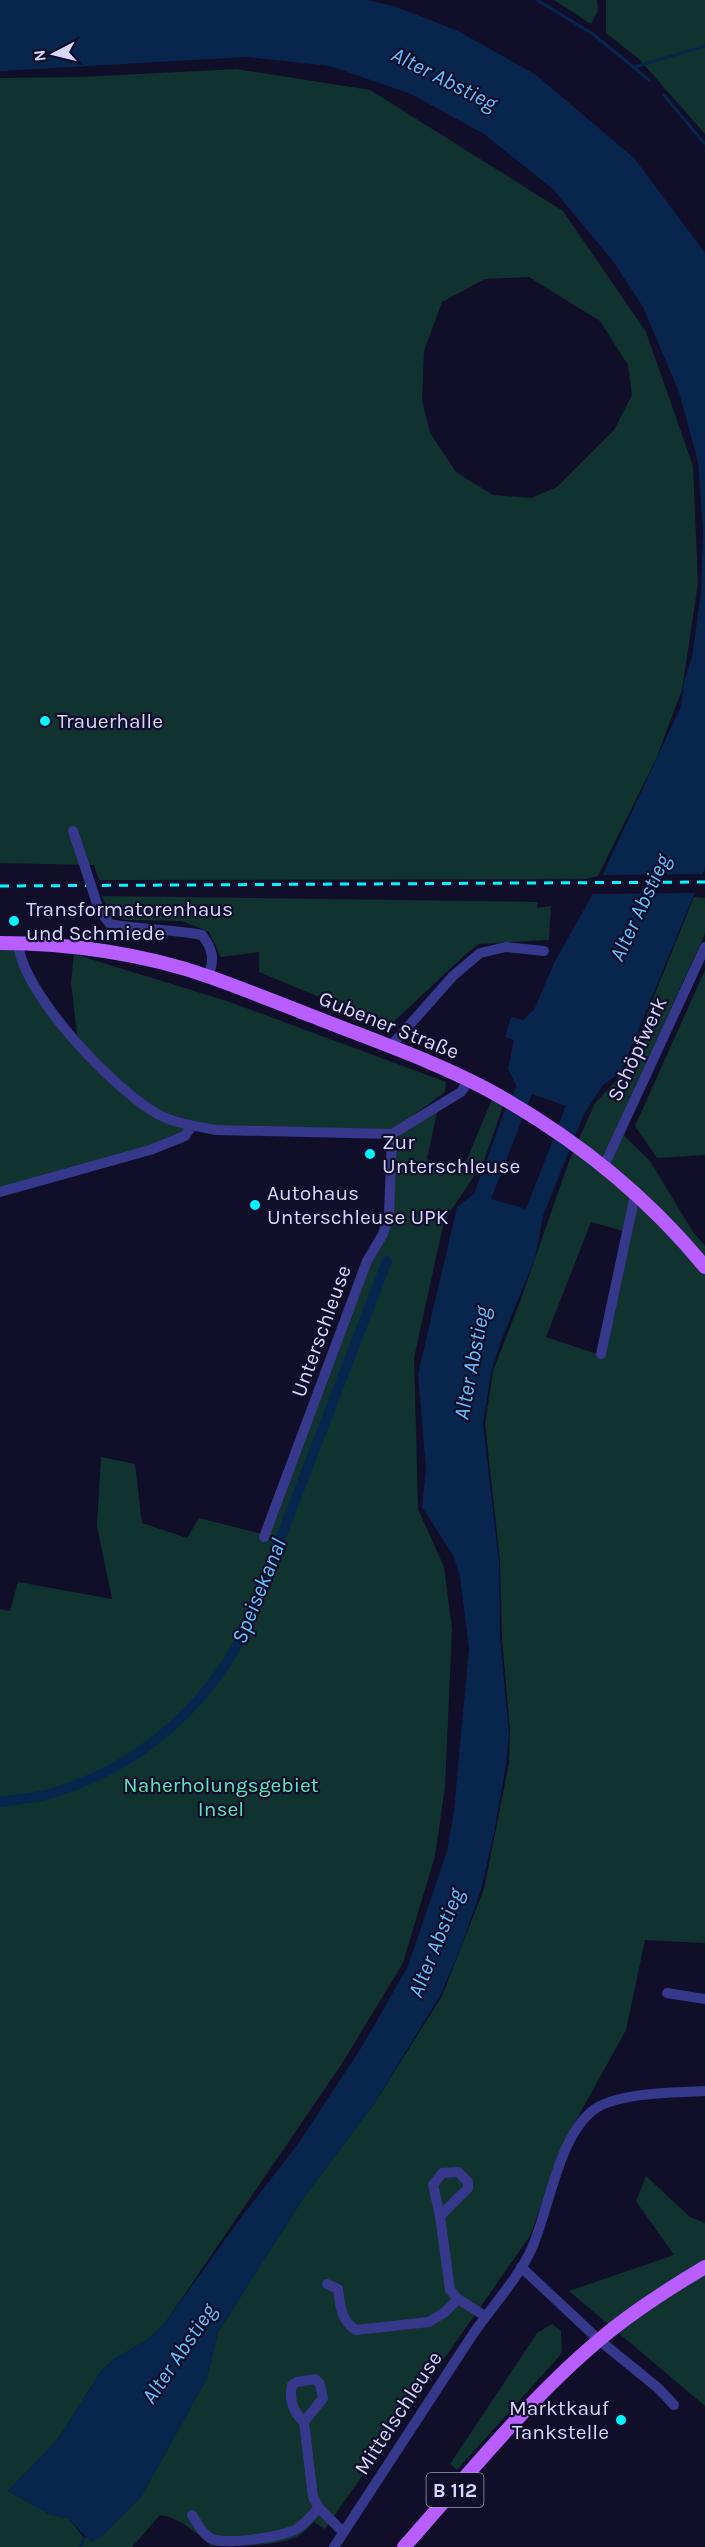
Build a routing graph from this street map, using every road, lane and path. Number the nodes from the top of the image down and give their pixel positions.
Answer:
1 (74, 831) dead end
2 (0, 943) edge
3 (18, 943) junction
4 (705, 947) edge
5 (544, 951) dead end
6 (208, 976) junction
7 (390, 1047) junction
8 (468, 1081) junction
9 (192, 1126) junction
10 (392, 1134) junction
11 (604, 1166) junction
12 (0, 1192) edge
13 (634, 1195) junction
14 (705, 1267) edge
15 (601, 1354) dead end
16 (264, 1537) dead end
17 (667, 1993) dead end
18 (705, 1999) edge
19 (705, 2091) edge
20 (440, 2216) dead end
21 (521, 2267) junction
22 (705, 2267) edge
23 (327, 2284) dead end
24 (458, 2299) junction
25 (485, 2316) junction
26 (598, 2340) junction
27 (675, 2405) dead end
28 (304, 2422) dead end
29 (319, 2508) junction
30 (192, 2515) dead end
31 (343, 2532) junction
32 (334, 2547) edge
33 (404, 2547) edge

1 - 6 street, bridge
2 - 3 main road, Gubener Straße
3 - 6 main road, Gubener Straße
3 - 9 street
4 - 11 street, Schöpfwerk
5 - 7 street
6 - 7 main road, Gubener Straße
7 - 8 main road, Gubener Straße
8 - 10 street
8 - 11 main road, Gubener Straße
9 - 10 street
9 - 12 street
10 - 16 street, Unterschleuse
11 - 13 main road, Gubener Straße
13 - 14 main road, Gubener Straße
13 - 15 street
17 - 18 street
19 - 21 street, Mittelschleuse
20 - 24 street
21 - 25 street, Mittelschleuse
21 - 26 street
22 - 26 main road, B 112
23 - 24 street, Mittelschleuse
24 - 25 street
25 - 31 street, Mittelschleuse
26 - 27 street
26 - 33 main road, B 112
28 - 29 street
29 - 30 street
29 - 31 street
31 - 32 street, Mittelschleuse

